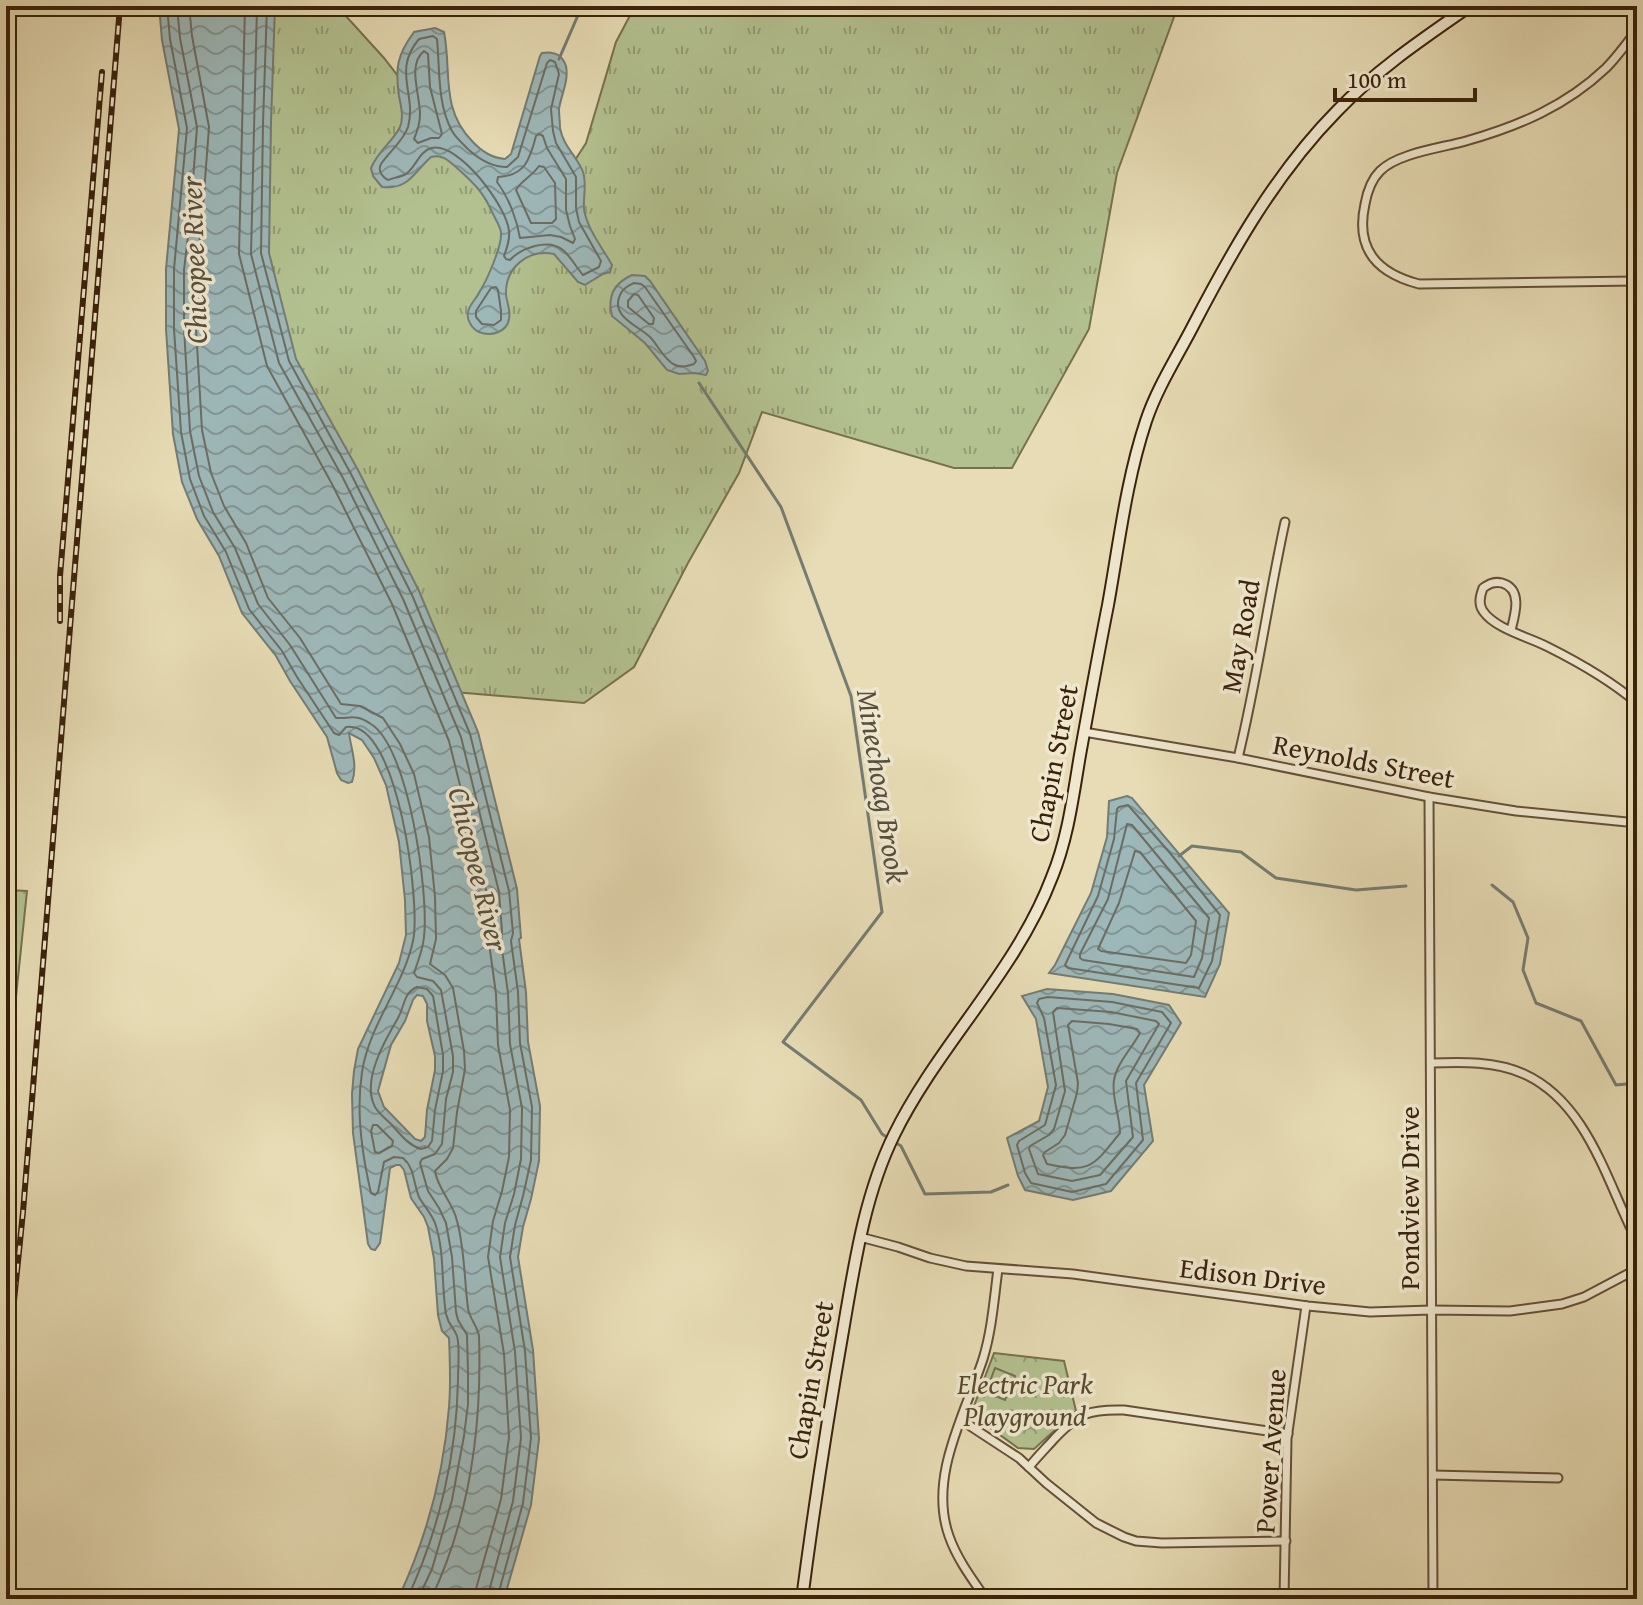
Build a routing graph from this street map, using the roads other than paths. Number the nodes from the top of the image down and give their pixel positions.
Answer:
1 (1470, 6) edge
2 (1626, 6) edge
3 (1637, 18) edge
4 (1637, 30) edge
5 (1637, 281) edge
6 (1285, 522) dead end
7 (1511, 630) junction
8 (1637, 703) edge
9 (1084, 732) junction
10 (1238, 758) junction
11 (1429, 797) junction
12 (1637, 823) edge
13 (1432, 1063) junction
14 (860, 1237) junction
15 (1637, 1241) edge
16 (998, 1269) junction
17 (1637, 1269) edge
18 (1306, 1306) junction
19 (1431, 1310) junction
20 (961, 1420) junction
21 (1288, 1434) junction
22 (1029, 1467) junction
23 (1433, 1475) junction
24 (1558, 1478) dead end
25 (1286, 1541) junction
26 (802, 1599) edge
27 (986, 1599) edge
28 (1284, 1599) edge
29 (1433, 1599) edge

1 - 9 main road, Chapin Street
2 - 3 street
4 - 5 street
6 - 10 street, May Road
7 - 7 street
7 - 8 street
9 - 10 street, Reynolds Street
9 - 14 main road, Chapin Street
10 - 11 street, Reynolds Street
11 - 12 street, Reynolds Street
11 - 13 street, Pondview Drive
13 - 15 street
13 - 19 street, Pondview Drive
14 - 16 street, Edison Drive
14 - 26 main road, Chapin Street
16 - 18 street, Edison Drive
16 - 20 street
17 - 19 street, Edison Drive
18 - 19 street, Edison Drive
18 - 21 street, Power Avenue
19 - 23 street, Pondview Drive
20 - 22 street
20 - 27 street
21 - 22 street
21 - 25 street, Power Avenue
22 - 25 street
23 - 24 street
23 - 29 street, Pondview Drive
25 - 28 street, Power Avenue

